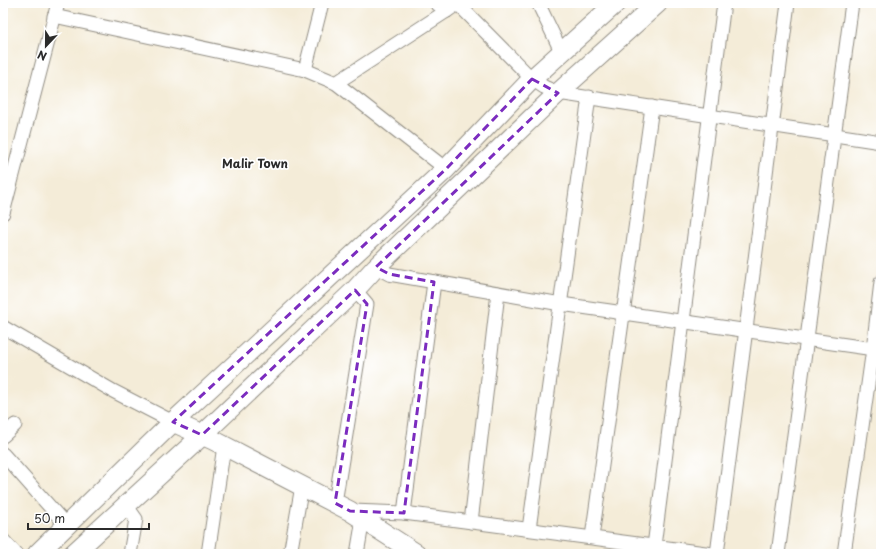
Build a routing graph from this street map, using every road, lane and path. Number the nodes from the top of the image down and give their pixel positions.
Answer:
1 (58, 3) edge
2 (322, 3) edge
3 (436, 3) edge
4 (459, 3) edge
5 (538, 3) edge
6 (616, 3) edge
7 (658, 3) edge
8 (724, 3) edge
9 (788, 3) edge
10 (852, 3) edge
11 (447, 11) junction
12 (54, 16) junction
13 (562, 53) junction
14 (306, 70) junction
15 (532, 79) junction
16 (336, 83) junction
17 (558, 93) junction
18 (589, 98) junction
19 (652, 107) junction
20 (709, 116) junction
21 (772, 125) junction
22 (834, 135) junction
23 (881, 142) edge
24 (446, 169) junction
25 (3, 213) edge
26 (376, 267) junction
27 (434, 282) junction
28 (881, 282) edge
29 (355, 290) junction
30 (498, 293) junction
31 (561, 304) junction
32 (623, 313) junction
33 (683, 322) junction
34 (3, 327) edge
35 (745, 331) junction
36 (806, 339) junction
37 (877, 349) edge
38 (174, 422) junction
39 (15, 425) dead end
40 (202, 435) junction
41 (3, 436) edge
42 (224, 446) junction
43 (3, 454) edge
44 (302, 486) junction
45 (126, 505) junction
46 (349, 511) junction
47 (404, 513) junction
48 (471, 522) junction
49 (66, 525) junction
50 (529, 529) junction
51 (592, 537) junction
52 (3, 540) edge
53 (654, 546) junction
54 (81, 550) edge
55 (16, 554) edge
56 (37, 554) edge
57 (130, 554) edge
58 (208, 554) edge
59 (290, 554) edge
60 (357, 554) edge
61 (417, 554) edge
62 (713, 554) edge
63 (717, 554) edge
64 (778, 554) edge
65 (844, 554) edge

1 - 12 street
2 - 14 street
3 - 11 street
4 - 11 street
4 - 15 street
5 - 13 street
6 - 13 main road
7 - 17 main road
8 - 20 street
9 - 21 street
10 - 22 street
11 - 16 street
12 - 14 street
12 - 25 street
13 - 15 main road
14 - 16 street
15 - 17 street
15 - 24 main road
16 - 24 street
17 - 18 street
17 - 26 main road
18 - 19 street
18 - 31 street
19 - 20 street
19 - 32 street
20 - 21 street
20 - 33 street
21 - 22 street
21 - 35 street
22 - 23 street
22 - 36 street
24 - 38 main road
26 - 27 street
26 - 29 main road
27 - 30 street
27 - 47 street
28 - 37 street
29 - 40 main road
29 - 46 street
30 - 31 street
30 - 48 street
31 - 32 street
31 - 50 street
32 - 33 street
32 - 51 street
33 - 35 street
33 - 53 street
34 - 38 street
35 - 36 street
35 - 63 street
36 - 37 street
36 - 64 street
37 - 65 street
38 - 40 main road
38 - 49 main road
39 - 41 street
40 - 42 main road
40 - 45 main road
42 - 44 main road
42 - 58 street
43 - 49 street
44 - 46 main road
44 - 59 street
45 - 54 main road
45 - 57 street
46 - 47 street
46 - 60 street
46 - 61 main road
47 - 48 street
48 - 50 street
49 - 56 main road
50 - 51 street
51 - 53 street
52 - 55 street
53 - 62 street

